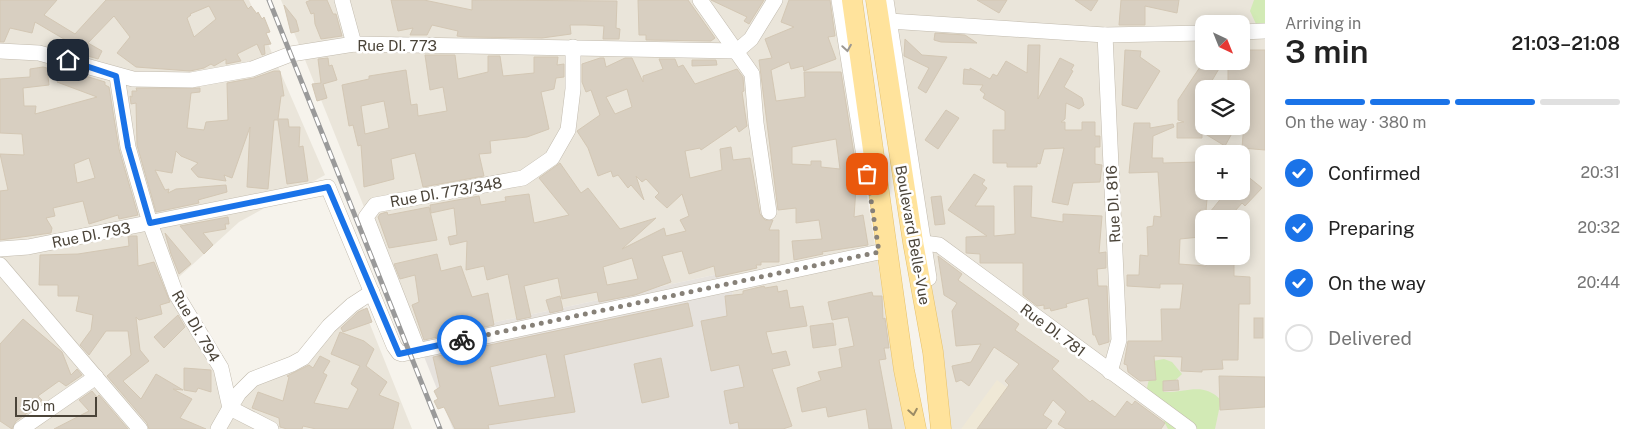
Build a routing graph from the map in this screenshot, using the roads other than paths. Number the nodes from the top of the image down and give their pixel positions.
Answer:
1 (342, 0) edge
2 (700, 0) edge
3 (775, 0) edge
4 (839, 0) edge
5 (852, 0) edge
6 (876, 0) edge
7 (886, 0) edge
8 (889, 21) junction
9 (1265, 31) edge
10 (1250, 32) edge
11 (1195, 33) edge
12 (1106, 35) junction
13 (354, 44) junction
14 (573, 47) junction
15 (0, 51) edge
16 (737, 51) junction
17 (116, 76) junction
18 (769, 212) dead end
19 (150, 223) junction
20 (919, 242) junction
21 (0, 249) edge
22 (879, 252) junction
23 (0, 265) edge
24 (372, 292) junction
25 (418, 350) junction
26 (1110, 372) junction
27 (904, 374) junction
28 (96, 377) junction
29 (936, 377) junction
30 (230, 408) junction
31 (21, 429) edge
32 (140, 429) edge
33 (218, 429) edge
34 (271, 429) edge
35 (916, 429) edge
36 (941, 429) edge
37 (1189, 429) edge

1 - 13 street
2 - 16 street
3 - 16 street
4 -> 22 street, Boulevard Belle-Vue
5 - 27 main road, Boulevard Belle-Vue
6 - 20 main road, Boulevard Belle-Vue
7 - 8 street, Boulevard Belle-Vue
8 - 12 street
8 - 20 street, Boulevard Belle-Vue
9 - 10 street
11 - 12 street
12 - 26 street, Rue DI. 816
13 - 14 street, Rue DI. 773
13 - 17 street, Rue DI. 773
14 - 16 street, Rue DI. 773
14 - 25 street, Rue DI. 773/348
15 - 17 street, Rue DI. 773
16 - 18 street
17 - 19 street, Rue DI. 794
19 - 21 street, Rue DI. 793
19 - 24 street, Rue DI. 793
19 - 30 street, Rue DI. 794
20 - 26 street, Rue DI. 781
20 - 29 main road, Boulevard Belle-Vue
22 - 25 street
22 - 27 street, Boulevard Belle-Vue
23 - 28 street
24 - 25 street
24 - 30 street
26 - 37 street, Rue DI. 781
27 - 29 main road
27 -> 35 main road, Boulevard Belle-Vue
28 - 31 street
28 - 32 street
29 - 36 main road, Boulevard Belle-Vue
30 - 33 street
30 - 34 street

